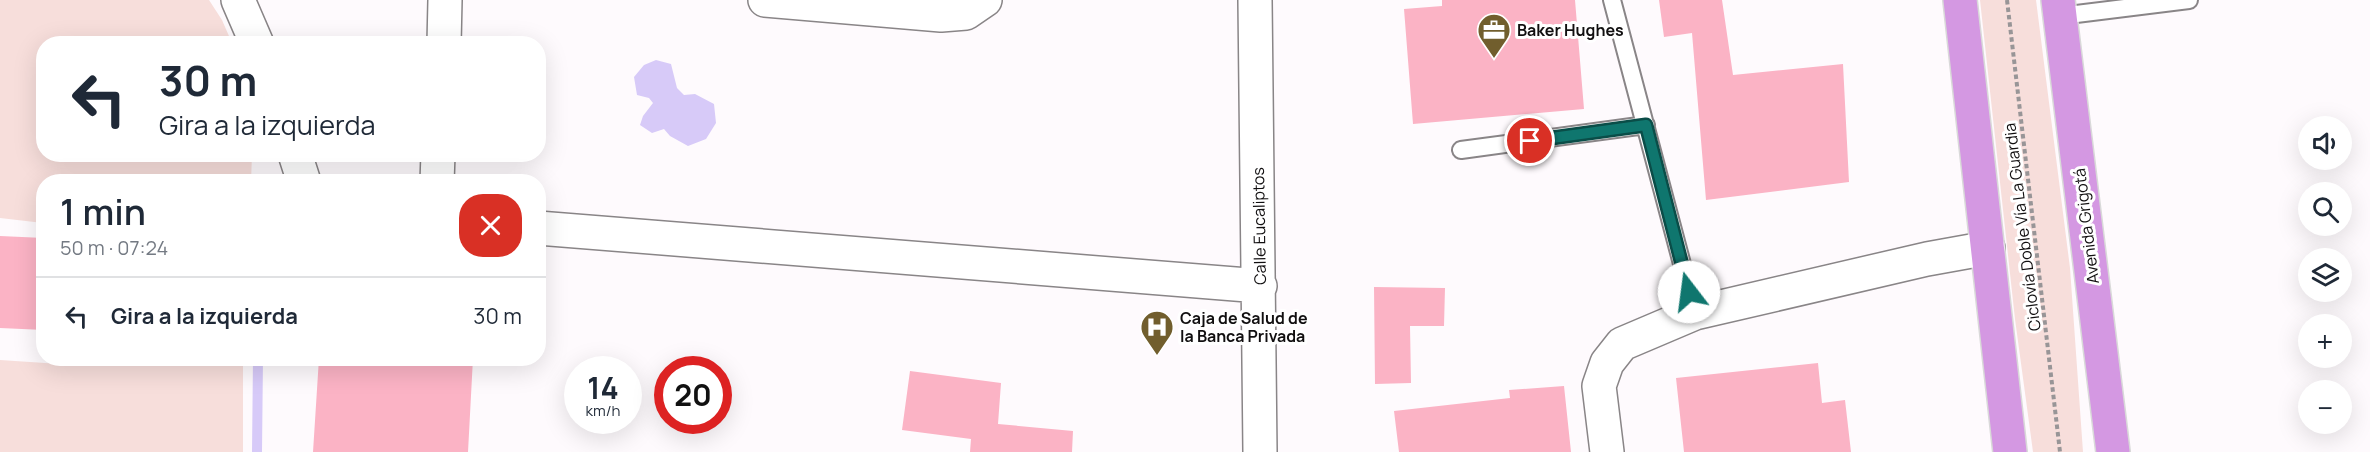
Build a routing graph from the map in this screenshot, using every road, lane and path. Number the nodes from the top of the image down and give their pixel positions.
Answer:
1 (238, 0) edge
2 (445, 0) edge
3 (765, 0) edge
4 (985, 0) edge
5 (1255, 0) edge
6 (1612, 0) edge
7 (1960, 0) edge
8 (2007, 0) edge
9 (2189, 0) edge
10 (2059, 8) edge
11 (254, 36) edge
12 (444, 36) edge
13 (1646, 125) junction
14 (1461, 150) dead end
15 (546, 229) edge
16 (1988, 248) junction
17 (1260, 286) junction
18 (1695, 313) junction
19 (1260, 452) edge
20 (1607, 452) edge
21 (2010, 452) edge
22 (2060, 452) edge
23 (2114, 452) edge

1 - 11 street
2 - 12 street
3 - 4 street
5 - 17 street, Calle Eucaliptos
6 - 13 lane
7 - 16 highway
8 - 22 path, Ciclovía Doble Vía La Guardia
9 - 10 lane
10 - 23 highway, Avenida Grigotá
13 - 14 lane
13 - 18 lane
15 - 17 street
16 - 18 street
16 - 21 highway
17 - 19 street, Calle Eucaliptos
18 - 20 street

